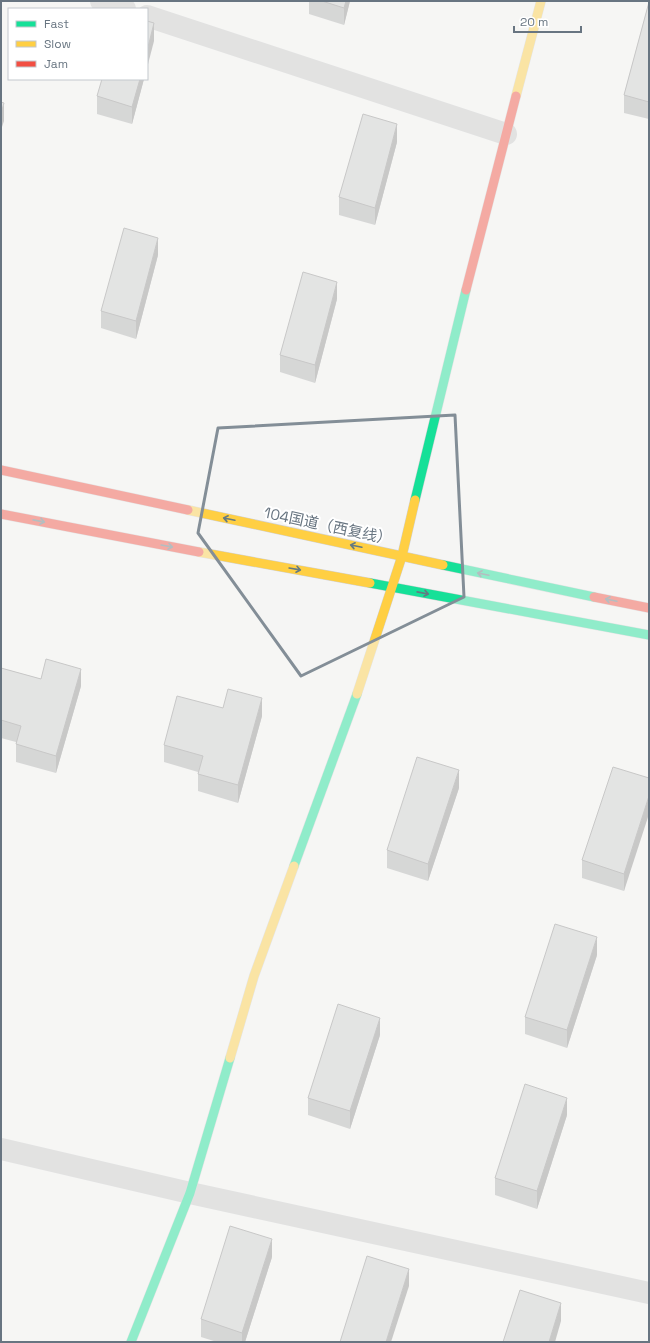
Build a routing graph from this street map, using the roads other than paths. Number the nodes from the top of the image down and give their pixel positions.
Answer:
1 (101, 1) edge
2 (541, 1) edge
3 (122, 8) edge
4 (148, 16) edge
5 (506, 134) junction
6 (1, 470) edge
7 (1, 514) edge
8 (402, 556) junction
9 (392, 587) junction
10 (649, 608) edge
11 (649, 635) edge
12 (1, 1149) edge
13 (190, 1193) junction
14 (649, 1293) edge
15 (131, 1342) edge

1 - 3 street
2 - 5 main road
4 - 5 street
5 - 8 main road
8 -> 6 main road, 104国道（西复线）
7 -> 9 main road
8 - 9 main road
10 -> 8 main road, 104国道（西复线）
9 -> 11 main road
9 - 13 main road
12 - 13 street
13 - 14 street
13 - 15 main road

